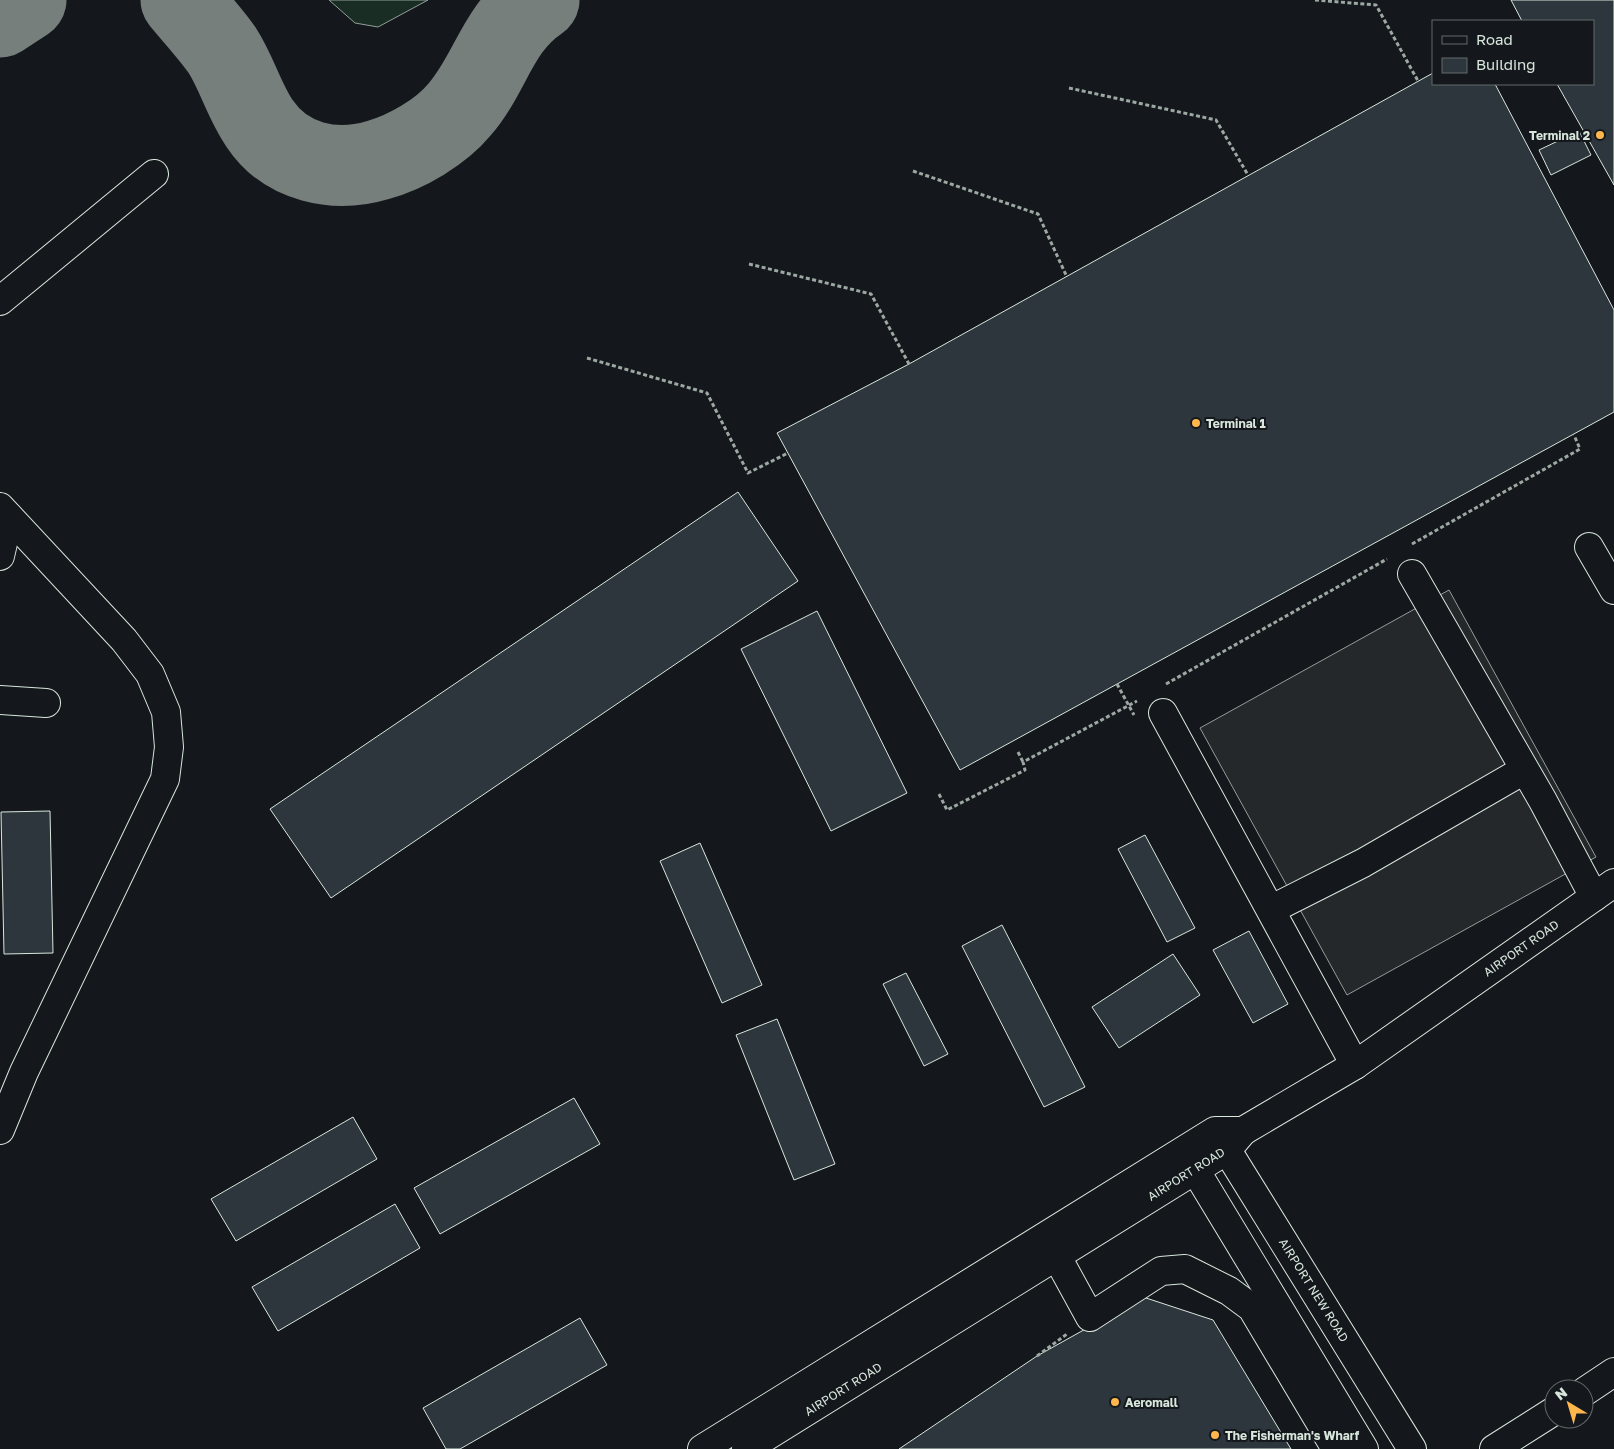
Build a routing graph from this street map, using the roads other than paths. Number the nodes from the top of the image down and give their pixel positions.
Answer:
1 (154, 174) dead end
2 (0, 301) edge
3 (5, 512) edge
4 (1589, 547) dead end
5 (0, 556) edge
6 (1412, 574) dead end
7 (1614, 590) edge
8 (0, 700) edge
9 (46, 703) dead end
10 (1163, 713) dead end
11 (1524, 770) junction
12 (1604, 890) edge
13 (1272, 909) junction
14 (1355, 1064) junction
15 (0, 1130) edge
16 (1228, 1137) junction
17 (1189, 1160) junction
18 (1090, 1221) junction
19 (1056, 1255) junction
20 (1614, 1372) edge
21 (1594, 1385) edge
22 (1544, 1417) edge
23 (702, 1449) edge
24 (746, 1449) edge
25 (1336, 1449) edge
26 (1364, 1449) edge
27 (1412, 1449) edge
28 (1494, 1449) edge

1 - 2 main road
3 - 5 main road
3 - 15 main road
4 - 7 main road
6 - 11 main road
8 - 9 main road
10 - 13 main road
11 - 12 main road
11 - 13 main road
12 - 14 main road, AIRPORT ROAD
13 - 14 main road
14 - 16 main road, AIRPORT ROAD
16 - 17 main road, AIRPORT ROAD
16 - 27 main road, AIRPORT NEW ROAD
17 - 18 main road, AIRPORT ROAD
17 - 26 main road
18 - 19 main road, AIRPORT ROAD
18 - 23 main road
19 - 24 main road, AIRPORT ROAD
19 - 25 main road
20 - 21 main road
22 - 28 main road

